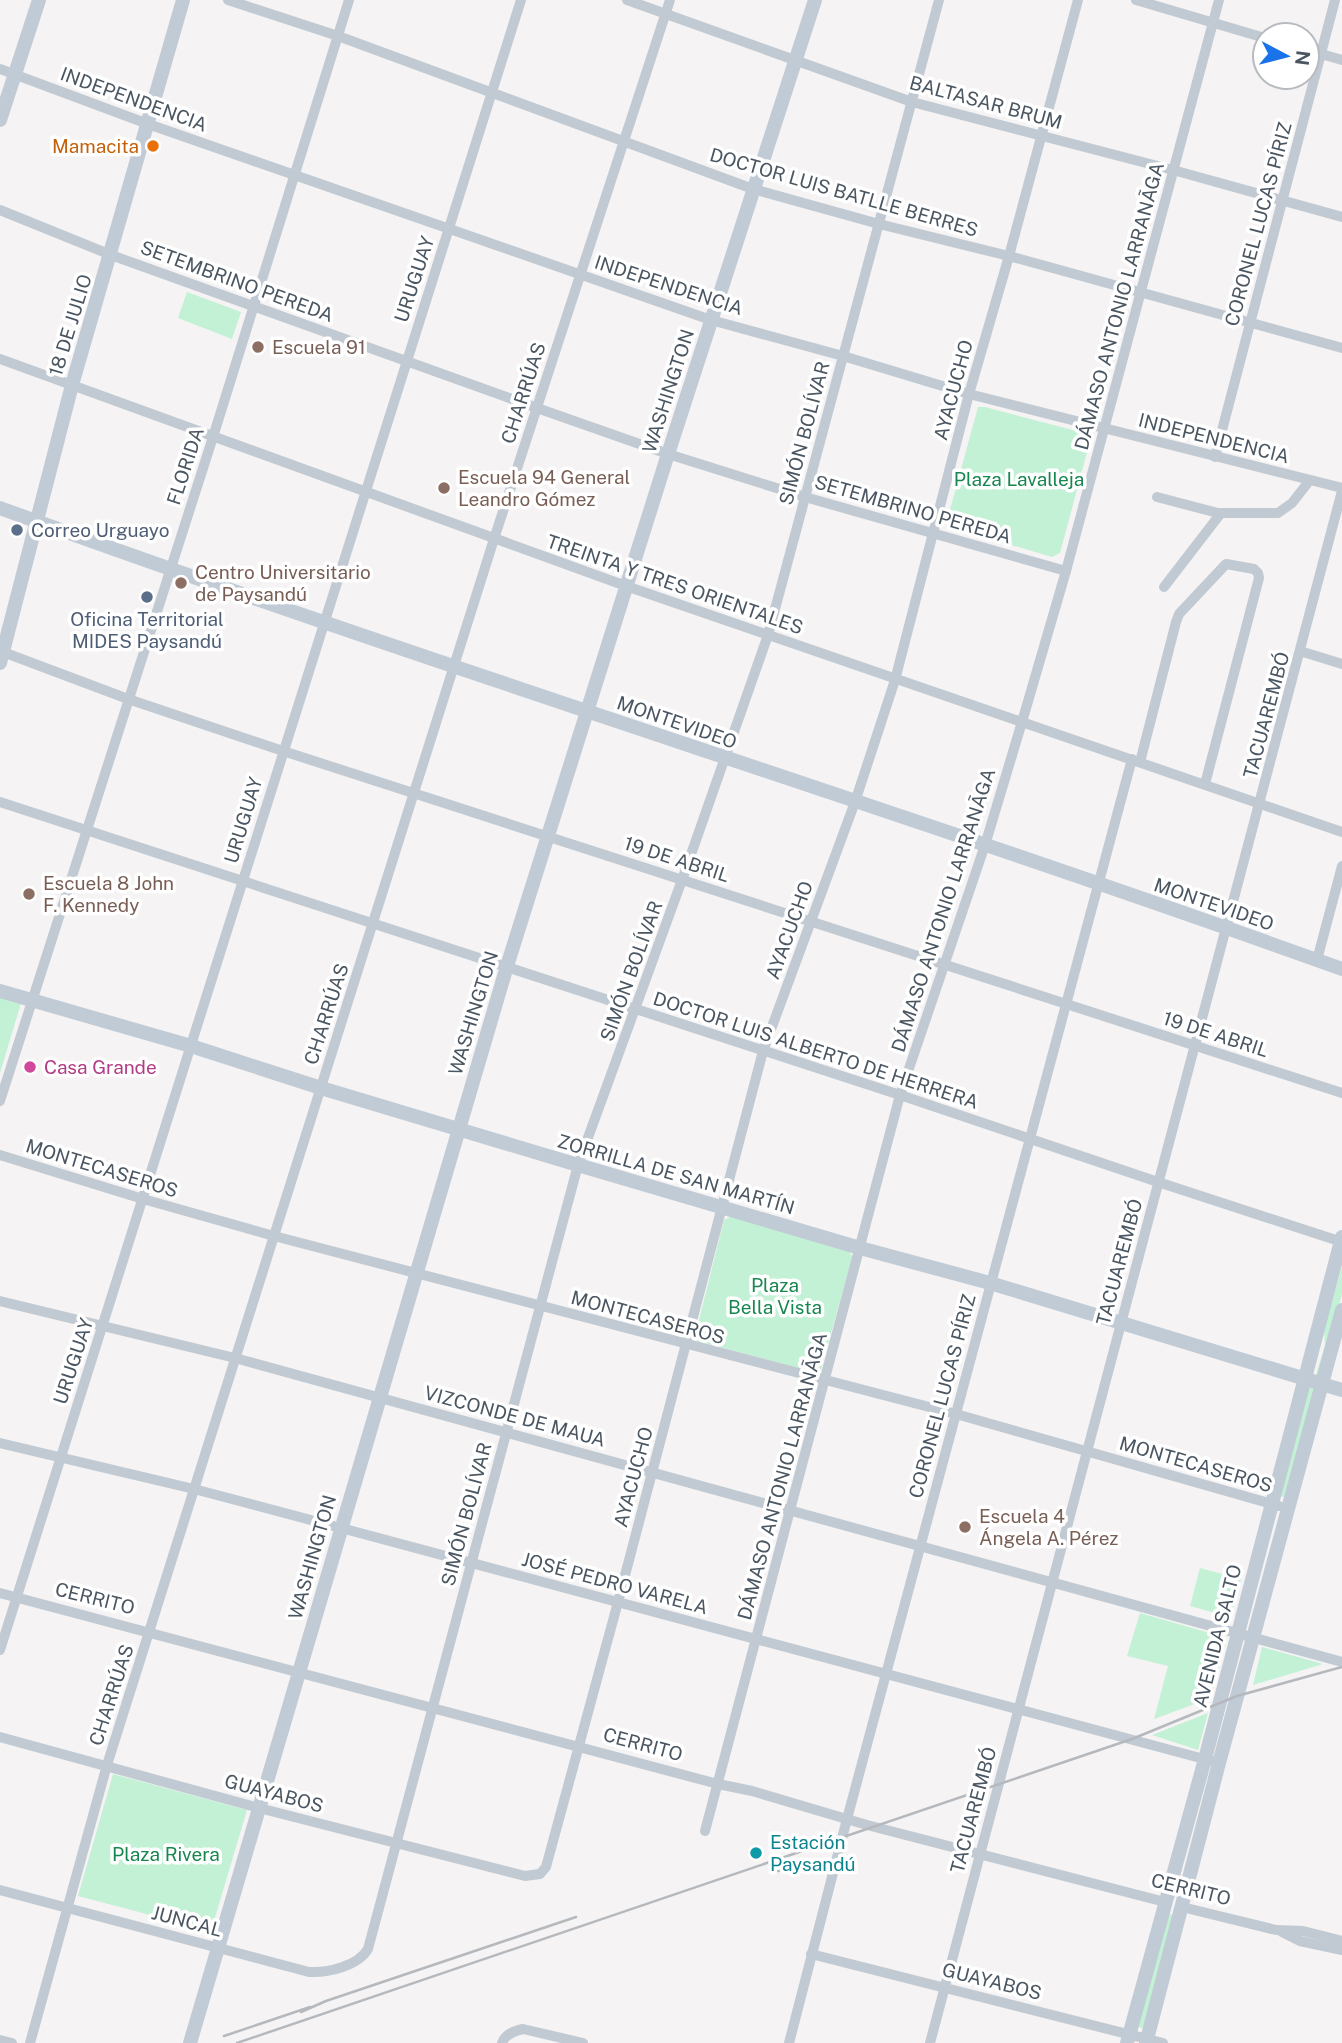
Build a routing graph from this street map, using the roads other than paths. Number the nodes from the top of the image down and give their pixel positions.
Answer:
1 (39, 0) edge
2 (183, 0) edge
3 (228, 0) edge
4 (349, 0) edge
5 (521, 0) edge
6 (627, 0) edge
7 (670, 0) edge
8 (815, 0) edge
9 (939, 0) edge
10 (1078, 0) edge
11 (1136, 0) edge
12 (1219, 0) edge
13 (1335, 0) edge
14 (666, 14) junction
15 (1213, 22) junction
16 (1251, 34) edge
17 (338, 36) junction
18 (1321, 54) joint
19 (1342, 60) edge
20 (795, 61) junction
21 (0, 69) edge
22 (15, 75) junction
23 (1311, 91) edge
24 (492, 94) junction
25 (912, 102) junction
26 (0, 120) edge
27 (148, 124) junction
28 (1041, 135) junction
29 (624, 142) junction
30 (1173, 170) junction
31 (294, 174) junction
32 (754, 189) junction
33 (1282, 201) junction
34 (0, 210) edge
35 (1342, 217) edge
36 (879, 224) junction
37 (449, 228) junction
38 (111, 255) junction
39 (1009, 256) junction
40 (580, 274) junction
41 (1140, 292) junction
42 (254, 305) junction
43 (711, 320) junction
44 (1250, 324) junction
45 (1342, 348) edge
46 (843, 356) junction
47 (0, 359) edge
48 (406, 361) junction
49 (72, 385) junction
50 (969, 394) junction
51 (537, 408) junction
52 (1103, 429) junction
53 (213, 437) junction
54 (668, 454) junction
55 (1215, 457) junction
56 (1310, 480) junction
57 (1342, 489) edge
58 (365, 492) junction
59 (805, 497) junction
60 (1157, 497) dead end
61 (0, 508) edge
62 (1220, 513) junction
63 (36, 521) junction
64 (933, 532) junction
65 (494, 539) junction
66 (170, 569) junction
67 (1066, 570) junction
68 (626, 586) junction
69 (1164, 587) dead end
70 (323, 622) junction
71 (768, 635) junction
72 (1300, 652) junction
73 (1, 658) edge
74 (1342, 664) edge
75 (454, 667) junction
76 (895, 680) junction
77 (128, 699) junction
78 (587, 712) junction
79 (1022, 722) junction
80 (283, 751) junction
81 (725, 759) junction
82 (1136, 760) junction
83 (1205, 785) junction
84 (415, 792) junction
85 (0, 802) edge
86 (855, 802) junction
87 (1260, 804) junction
88 (88, 829) junction
89 (1342, 832) edge
90 (548, 836) junction
91 (985, 845) junction
92 (1342, 866) edge
93 (243, 879) junction
94 (682, 880) junction
95 (1097, 883) junction
96 (810, 921) junction
97 (373, 922) junction
98 (1226, 929) junction
99 (1317, 960) junction
100 (945, 964) junction
101 (507, 966) junction
102 (1342, 969) edge
103 (0, 991) edge
104 (33, 1000) junction
105 (1065, 1003) junction
106 (635, 1009) junction
107 (191, 1046) junction
108 (1196, 1046) junction
109 (763, 1051) junction
110 (321, 1088) junction
111 (1342, 1093) edge
112 (900, 1095) junction
113 (0, 1101) edge
114 (459, 1129) junction
115 (1028, 1138) junction
116 (0, 1155) edge
117 (578, 1165) junction
118 (1158, 1182) junction
119 (143, 1199) junction
120 (722, 1207) junction
121 (274, 1236) junction
122 (1342, 1240) edge
123 (860, 1248) junction
124 (416, 1272) junction
125 (990, 1283) junction
126 (0, 1301) edge
127 (539, 1306) junction
128 (1342, 1310) edge
129 (1121, 1322) junction
130 (103, 1325) junction
131 (685, 1345) junction
132 (235, 1358) junction
133 (1304, 1378) junction
134 (825, 1381) junction
135 (1322, 1384) junction
136 (1342, 1390) edge
137 (379, 1397) junction
138 (956, 1414) junction
139 (505, 1432) junction
140 (0, 1443) edge
141 (1088, 1451) junction
142 (61, 1457) junction
143 (652, 1472) junction
144 (194, 1489) junction
145 (1272, 1504) junction
146 (1289, 1508) junction
147 (790, 1509) junction
148 (341, 1528) junction
149 (921, 1545) junction
150 (471, 1563) junction
151 (1052, 1581) junction
152 (0, 1593) edge
153 (17, 1597) junction
154 (618, 1602) junction
155 (149, 1632) junction
156 (1237, 1633) junction
157 (1253, 1637) junction
158 (757, 1639) junction
159 (0, 1650) edge
160 (1342, 1662) edge
161 (299, 1672) junction
162 (887, 1674) junction
163 (433, 1707) junction
164 (1018, 1709) junction
165 (0, 1737) edge
166 (578, 1746) junction
167 (1212, 1761) junction
168 (107, 1765) junction
169 (718, 1784) junction
170 (259, 1808) junction
171 (847, 1819) junction
172 (705, 1831) dead end
173 (396, 1844) junction
174 (979, 1854) junction
175 (540, 1874) joint
176 (0, 1890) edge
177 (1165, 1902) junction
178 (1182, 1907) junction
179 (67, 1908) junction
180 (1276, 1930) junction
181 (1342, 1941) edge
182 (217, 1948) junction
183 (1342, 1950) edge
184 (811, 1954) junction
185 (364, 1956) joint
186 (945, 1987) junction
187 (1128, 2039) edge
188 (0, 2040) edge
189 (1146, 2041) edge
190 (12, 2043) edge
191 (30, 2043) edge
192 (190, 2043) edge
193 (502, 2043) edge
194 (583, 2043) edge
195 (789, 2043) edge
196 (930, 2043) edge
197 (1163, 2043) edge

1 - 22 street
2 - 27 street, 18 DE JULIO
3 - 17 street, DOCTOR LUIS BATLLE BERRES
4 - 17 street, FLORIDA
5 - 24 street, URUGUAY
6 - 14 street, BALTASAR BRUM
7 - 14 street, CHARRÚAS
8 - 20 street, WASHINGTON
9 - 25 street, SIMÓN BOLÍVAR
10 - 28 street, AYACUCHO
11 - 15 street
12 - 15 street, DÁMASO ANTONIO LARRANÃGA
13 - 18 street, CORONEL LUCAS PÍRIZ
14 - 20 street, BALTASAR BRUM
14 - 29 street, CHARRÚAS
15 - 16 street
15 - 30 street, DÁMASO ANTONIO LARRANÃGA
17 - 24 street, DOCTOR LUIS BATLLE BERRES
17 - 31 street, FLORIDA
18 - 19 street
20 - 25 street, BALTASAR BRUM
20 - 32 street, WASHINGTON
21 - 22 street, INDEPENDENCIA
22 - 26 street
22 - 27 street, INDEPENDENCIA
23 - 33 street, CORONEL LUCAS PÍRIZ
24 - 29 street, DOCTOR LUIS BATLLE BERRES
24 - 37 street, URUGUAY
25 - 28 street, BALTASAR BRUM
25 - 36 street, SIMÓN BOLÍVAR
27 - 31 street, INDEPENDENCIA
27 - 38 street, 18 DE JULIO
28 - 30 street, BALTASAR BRUM
28 - 39 street, AYACUCHO
29 - 32 street, DOCTOR LUIS BATLLE BERRES
29 - 40 street, CHARRÚAS
30 - 33 street, BALTASAR BRUM
30 - 41 street, DÁMASO ANTONIO LARRANÃGA
31 - 37 street, INDEPENDENCIA
31 - 42 street, FLORIDA
32 - 36 street, DOCTOR LUIS BATLLE BERRES
32 - 43 street, WASHINGTON
33 - 35 street, BALTASAR BRUM
33 - 44 street, CORONEL LUCAS PÍRIZ
34 - 38 street, SETEMBRINO PEREDA
36 - 39 street, DOCTOR LUIS BATLLE BERRES
36 - 46 street, SIMÓN BOLÍVAR
37 - 40 street, INDEPENDENCIA
37 - 48 street, URUGUAY
38 - 42 street, SETEMBRINO PEREDA
38 - 49 street, 18 DE JULIO
39 - 41 street, DOCTOR LUIS BATLLE BERRES
39 - 50 street, AYACUCHO
40 - 43 street, INDEPENDENCIA
40 - 51 street, CHARRÚAS
41 - 44 street, DOCTOR LUIS BATLLE BERRES
41 - 52 street, DÁMASO ANTONIO LARRANÃGA
42 - 48 street, SETEMBRINO PEREDA
42 - 53 street, FLORIDA
43 - 46 street, INDEPENDENCIA
43 - 54 street, WASHINGTON
44 - 45 street, DOCTOR LUIS BATLLE BERRES
44 - 55 street, CORONEL LUCAS PÍRIZ
46 - 50 street, INDEPENDENCIA
46 - 59 street, SIMÓN BOLÍVAR
47 - 49 street, TREINTA Y TRES ORIENTALES
48 - 51 street, SETEMBRINO PEREDA
48 - 58 street, URUGUAY
49 - 53 street, TREINTA Y TRES ORIENTALES
49 - 63 street, 18 DE JULIO
50 - 52 street, INDEPENDENCIA
50 - 64 street, AYACUCHO
51 - 54 street, SETEMBRINO PEREDA
51 - 65 street, CHARRÚAS
52 - 55 street, INDEPENDENCIA
52 - 67 street, DÁMASO ANTONIO LARRANÃGA
53 - 58 street, TREINTA Y TRES ORIENTALES
53 - 66 street, FLORIDA
54 - 59 street, SETEMBRINO PEREDA
54 - 68 street, WASHINGTON
55 - 56 street, INDEPENDENCIA
56 - 57 street, INDEPENDENCIA
56 - 62 street
57 - 72 street, TACUAREMBÓ
58 - 65 street, TREINTA Y TRES ORIENTALES
58 - 70 street, URUGUAY
59 - 64 street, SETEMBRINO PEREDA
59 - 71 street, SIMÓN BOLÍVAR
60 - 62 street
61 - 63 street, MONTEVIDEO
62 - 69 street
63 - 66 street, MONTEVIDEO
63 - 73 street, 18 DE JULIO
64 - 67 street, SETEMBRINO PEREDA
64 - 76 street, AYACUCHO
65 - 68 street, TREINTA Y TRES ORIENTALES
65 - 75 street, CHARRÚAS
66 - 70 street, MONTEVIDEO
66 - 77 street, FLORIDA
67 - 79 street, DÁMASO ANTONIO LARRANÃGA
68 - 71 street, TREINTA Y TRES ORIENTALES
68 - 78 street, WASHINGTON
70 - 75 street, MONTEVIDEO
70 - 80 street, URUGUAY
71 - 76 street, TREINTA Y TRES ORIENTALES
71 - 81 street, SIMÓN BOLÍVAR
72 - 74 street
72 - 87 street, TACUAREMBÓ
73 - 77 street, 19 DE ABRIL
75 - 78 street, MONTEVIDEO
75 - 84 street, CHARRÚAS
76 - 79 street, TREINTA Y TRES ORIENTALES
76 - 86 street, AYACUCHO
77 - 80 street, 19 DE ABRIL
77 - 88 street, FLORIDA
78 - 81 street, MONTEVIDEO
78 - 90 street, WASHINGTON
79 - 82 street, TREINTA Y TRES ORIENTALES
79 - 91 street, DÁMASO ANTONIO LARRANÃGA
80 - 84 street, 19 DE ABRIL
80 - 93 street, URUGUAY
81 - 86 street, MONTEVIDEO
81 - 94 street, SIMÓN BOLÍVAR
82 - 83 street, TREINTA Y TRES ORIENTALES
82 - 83 street, CORONEL LUCAS PÍRIZ
82 - 95 street, CORONEL LUCAS PÍRIZ
83 - 87 street, TREINTA Y TRES ORIENTALES
84 - 90 street, 19 DE ABRIL
84 - 97 street, CHARRÚAS
85 - 88 street, DOCTOR LUIS ALBERTO DE HERRERA
86 - 91 street, MONTEVIDEO
86 - 96 street, AYACUCHO
87 - 89 street, TREINTA Y TRES ORIENTALES
87 - 98 street, TACUAREMBÓ
88 - 93 street, DOCTOR LUIS ALBERTO DE HERRERA
88 - 104 street, FLORIDA
90 - 94 street, 19 DE ABRIL
90 - 101 street, WASHINGTON
91 - 95 street, MONTEVIDEO
91 - 100 street, DÁMASO ANTONIO LARRANÃGA
92 - 99 street
93 - 97 street, DOCTOR LUIS ALBERTO DE HERRERA
93 - 107 street, URUGUAY
94 - 96 street, 19 DE ABRIL
94 - 106 street, SIMÓN BOLÍVAR
95 - 98 street, MONTEVIDEO
95 - 105 street, CORONEL LUCAS PÍRIZ
96 - 100 street, 19 DE ABRIL
96 - 109 street, AYACUCHO
97 - 101 street, DOCTOR LUIS ALBERTO DE HERRERA
97 - 110 street, CHARRÚAS
98 - 99 street, MONTEVIDEO
98 - 108 street, TACUAREMBÓ
99 - 102 street, MONTEVIDEO
100 - 105 street, 19 DE ABRIL
100 - 112 street, DÁMASO ANTONIO LARRANÃGA
101 - 106 street, DOCTOR LUIS ALBERTO DE HERRERA
101 - 114 street, WASHINGTON
103 - 104 street, ZORRILLA DE SAN MARTÍN
104 - 107 street, ZORRILLA DE SAN MARTÍN
104 - 113 street, FLORIDA
105 - 108 street, 19 DE ABRIL
105 - 115 street, CORONEL LUCAS PÍRIZ
106 - 109 street, DOCTOR LUIS ALBERTO DE HERRERA
106 - 117 street, SIMÓN BOLÍVAR
107 - 110 street, ZORRILLA DE SAN MARTÍN
107 - 119 street, URUGUAY
108 - 111 street, 19 DE ABRIL
108 - 118 street, TACUAREMBÓ
109 - 112 street, DOCTOR LUIS ALBERTO DE HERRERA
109 - 120 street, AYACUCHO
110 - 114 street, ZORRILLA DE SAN MARTÍN
110 - 121 street, CHARRÚAS
112 - 115 street, DOCTOR LUIS ALBERTO DE HERRERA
112 - 123 street, DÁMASO ANTONIO LARRANÃGA
114 - 117 street, ZORRILLA DE SAN MARTÍN
114 - 124 street, WASHINGTON
115 - 118 street, DOCTOR LUIS ALBERTO DE HERRERA
115 - 125 street, CORONEL LUCAS PÍRIZ
116 - 119 street, MONTECASEROS
117 - 120 street, ZORRILLA DE SAN MARTÍN
117 - 127 street, SIMÓN BOLÍVAR
118 - 122 street, DOCTOR LUIS ALBERTO DE HERRERA
118 - 129 street, TACUAREMBÓ
119 - 121 street, MONTECASEROS
119 - 130 street, URUGUAY
120 - 123 street, ZORRILLA DE SAN MARTÍN
120 - 131 street, AYACUCHO
121 - 124 street, MONTECASEROS
121 - 132 street, CHARRÚAS
122 - 133 street, AVENIDA SALTO
123 - 125 street, ZORRILLA DE SAN MARTÍN
123 - 134 street, DÁMASO ANTONIO LARRANÃGA
124 - 127 street, MONTECASEROS
124 - 137 street, WASHINGTON
125 - 129 street, ZORRILLA DE SAN MARTÍN
125 - 138 street, CORONEL LUCAS PÍRIZ
126 - 130 street, VIZCONDE DE MAUA
127 - 131 street, MONTECASEROS
127 - 139 street, SIMÓN BOLÍVAR
128 - 135 street, AVENIDA SALTO
129 - 133 street, ZORRILLA DE SAN MARTÍN
129 - 141 street, TACUAREMBÓ
130 - 132 street, VIZCONDE DE MAUA
130 - 142 street, URUGUAY
131 - 134 street, MONTECASEROS
131 - 143 street, AYACUCHO
132 - 137 street, VIZCONDE DE MAUA
132 - 144 street, CHARRÚAS
133 - 135 street, ZORRILLA DE SAN MARTÍN
133 - 145 street, AVENIDA SALTO
134 - 138 street, MONTECASEROS
134 - 147 street, DÁMASO ANTONIO LARRANÃGA
135 - 136 street, ZORRILLA DE SAN MARTÍN
135 - 146 street, AVENIDA SALTO
137 - 139 street, VIZCONDE DE MAUA
137 - 148 street, WASHINGTON
138 - 141 street, MONTECASEROS
138 - 149 street, CORONEL LUCAS PÍRIZ
139 - 143 street, VIZCONDE DE MAUA
139 - 150 street, SIMÓN BOLÍVAR
140 - 142 street, JOSÉ PEDRO VARELA
141 - 145 street, MONTECASEROS
141 - 151 street, TACUAREMBÓ
142 - 144 street, JOSÉ PEDRO VARELA
142 - 153 street, URUGUAY
143 - 147 street, VIZCONDE DE MAUA
143 - 154 street, AYACUCHO
144 - 148 street, JOSÉ PEDRO VARELA
144 - 155 street, CHARRÚAS
145 - 146 street, MONTECASEROS
145 - 156 street, AVENIDA SALTO
146 - 157 street, AVENIDA SALTO
147 - 149 street, VIZCONDE DE MAUA
147 - 158 street, DÁMASO ANTONIO LARRANÃGA
148 - 150 street, JOSÉ PEDRO VARELA
148 - 161 street, WASHINGTON
149 - 151 street, VIZCONDE DE MAUA
149 - 162 street, CORONEL LUCAS PÍRIZ
150 - 154 street, JOSÉ PEDRO VARELA
150 - 163 street, SIMÓN BOLÍVAR
151 - 156 street, VIZCONDE DE MAUA
151 - 164 street, TACUAREMBÓ
152 - 153 street, CERRITO
153 - 155 street, CERRITO
153 - 159 street, URUGUAY
154 - 158 street, JOSÉ PEDRO VARELA
154 - 166 street, AYACUCHO
155 - 161 street, CERRITO
155 - 168 street, CHARRÚAS
156 - 157 street, VIZCONDE DE MAUA
156 - 167 street, AVENIDA SALTO
157 - 160 street, VIZCONDE DE MAUA
157 - 167 street, AVENIDA SALTO
158 - 162 street, JOSÉ PEDRO VARELA
158 - 169 street, DÁMASO ANTONIO LARRANÃGA
161 - 163 street, CERRITO
161 - 170 street, WASHINGTON
162 - 164 street, JOSÉ PEDRO VARELA
162 - 171 street, CORONEL LUCAS PÍRIZ
163 - 166 street, CERRITO
163 - 173 street, SIMÓN BOLÍVAR
164 - 167 street, JOSÉ PEDRO VARELA
164 - 174 street, TACUAREMBÓ
165 - 168 street, GUAYABOS
166 - 169 street, CERRITO
166 - 175 street, AYACUCHO
167 - 177 street, AVENIDA SALTO
167 - 178 street, AVENIDA SALTO
168 - 170 street, GUAYABOS
168 - 179 street, CHARRÚAS
169 - 171 street, CERRITO
169 - 172 street, DÁMASO ANTONIO LARRANÃGA
170 - 173 street, GUAYABOS
170 - 182 street, WASHINGTON
171 - 174 street, CERRITO
171 - 184 street, CORONEL LUCAS PÍRIZ
173 - 175 street, GUAYABOS
173 - 185 street, SIMÓN BOLÍVAR
174 - 177 street, CERRITO
174 - 186 street, TACUAREMBÓ
176 - 179 street, JUNCAL
177 - 178 street, CERRITO
177 - 187 street, AVENIDA SALTO
178 - 180 street, CERRITO
178 - 189 street, AVENIDA SALTO
179 - 182 street, JUNCAL
179 - 191 street, CHARRÚAS
180 - 181 street, CERRITO
180 - 183 street, CERRITO
182 - 185 street, JUNCAL
182 - 192 street, WASHINGTON
184 - 186 street, GUAYABOS
184 - 195 street, CORONEL LUCAS PÍRIZ
186 - 187 street, GUAYABOS
186 - 196 street, TACUAREMBÓ
187 - 189 street, GUAYABOS
188 - 190 street
189 - 197 street, GUAYABOS
193 - 194 street

